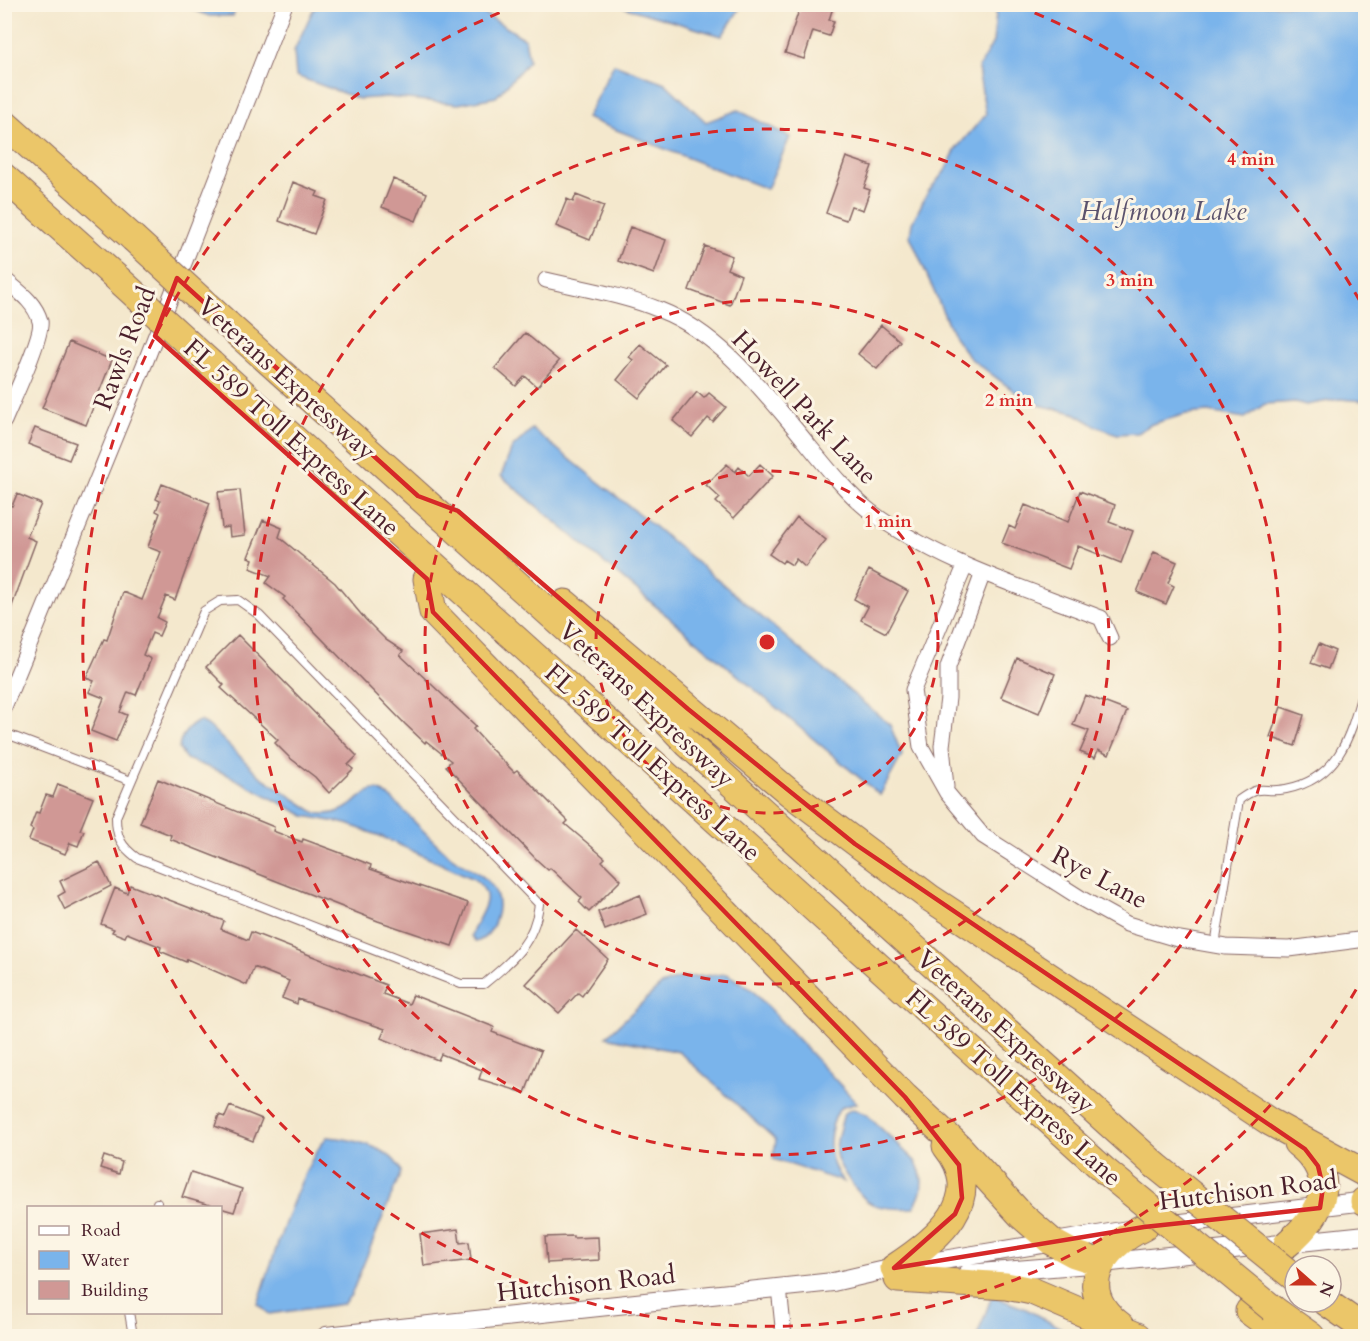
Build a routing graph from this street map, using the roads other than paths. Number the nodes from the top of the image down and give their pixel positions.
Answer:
1 (285, 4) edge
2 (4, 123) edge
3 (4, 144) edge
4 (4, 177) edge
5 (4, 200) edge
6 (122, 267) junction
7 (4, 279) edge
8 (546, 280) dead end
9 (216, 352) junction
10 (4, 421) edge
11 (418, 496) junction
12 (966, 566) junction
13 (983, 573) junction
14 (426, 579) junction
15 (1110, 638) dead end
16 (926, 660) junction
17 (948, 667) junction
18 (1365, 680) edge
19 (4, 706) edge
20 (944, 723) junction
21 (918, 725) junction
22 (4, 733) edge
23 (688, 744) junction
24 (131, 781) junction
25 (947, 793) junction
26 (1365, 939) edge
27 (1215, 945) junction
28 (905, 1097) junction
29 (1270, 1122) junction
30 (1094, 1172) junction
31 (1365, 1174) edge
32 (1365, 1202) edge
33 (1320, 1208) junction
34 (1144, 1227) junction
35 (1365, 1235) edge
36 (1052, 1242) junction
37 (1287, 1244) junction
38 (1102, 1263) junction
39 (1283, 1268) edge
40 (896, 1274) junction
41 (779, 1288) junction
42 (1261, 1310) junction
43 (129, 1314) edge
44 (1343, 1314) edge
45 (1365, 1330) edge
46 (1134, 1335) edge
47 (133, 1336) edge
48 (326, 1336) edge
49 (784, 1336) edge
50 (1283, 1336) edge
51 (1311, 1336) edge

1 - 19 street, Rawls Road
2 - 6 highway, Veterans Expressway
3 - 6 highway
4 - 6 highway
5 - 6 highway, Veterans Expressway
6 - 9 highway, Veterans Expressway, bridge
6 - 9 highway, Veterans Expressway
7 - 10 street
8 - 12 street, Howell Park Lane
9 - 11 highway, Veterans Expressway
9 - 14 highway, Veterans Expressway
9 - 23 highway, FL 589 Toll Express Lane
9 - 30 highway, FL 589 Toll Express Lane
11 - 23 highway, Veterans Expressway
11 - 29 highway
12 - 13 street, Howell Park Lane
12 - 16 street, Rye Lane
13 - 15 street, Howell Park Lane
13 - 17 street
14 - 28 highway
14 - 30 highway, Veterans Expressway
16 - 17 street
16 - 21 street, Rye Lane
17 - 20 street
18 - 27 lane
20 - 21 street
20 - 25 street
21 - 25 street, Rye Lane
22 - 24 lane
23 - 39 highway, Veterans Expressway, bridge
24 - 24 lane
25 - 27 street, Rye Lane
26 - 27 street, Rye Lane
28 - 36 highway
28 - 40 highway
29 - 31 highway
29 - 33 highway
30 - 42 highway, Veterans Expressway
32 - 33 street, Hutchison Road
33 - 34 street, Hutchison Road
33 - 37 highway
34 - 36 street, Hutchison Road
34 - 38 highway
35 - 37 street, Hutchison Road
36 - 38 highway
36 - 40 street, Hutchison Road
37 - 38 street, Hutchison Road
38 - 40 street, Hutchison Road
38 - 46 highway
40 - 41 street, Hutchison Road
40 - 46 highway
41 - 48 street, Hutchison Road
41 - 49 street
42 - 50 highway, Veterans Expressway
42 - 51 highway
43 - 47 lane
44 - 45 highway

